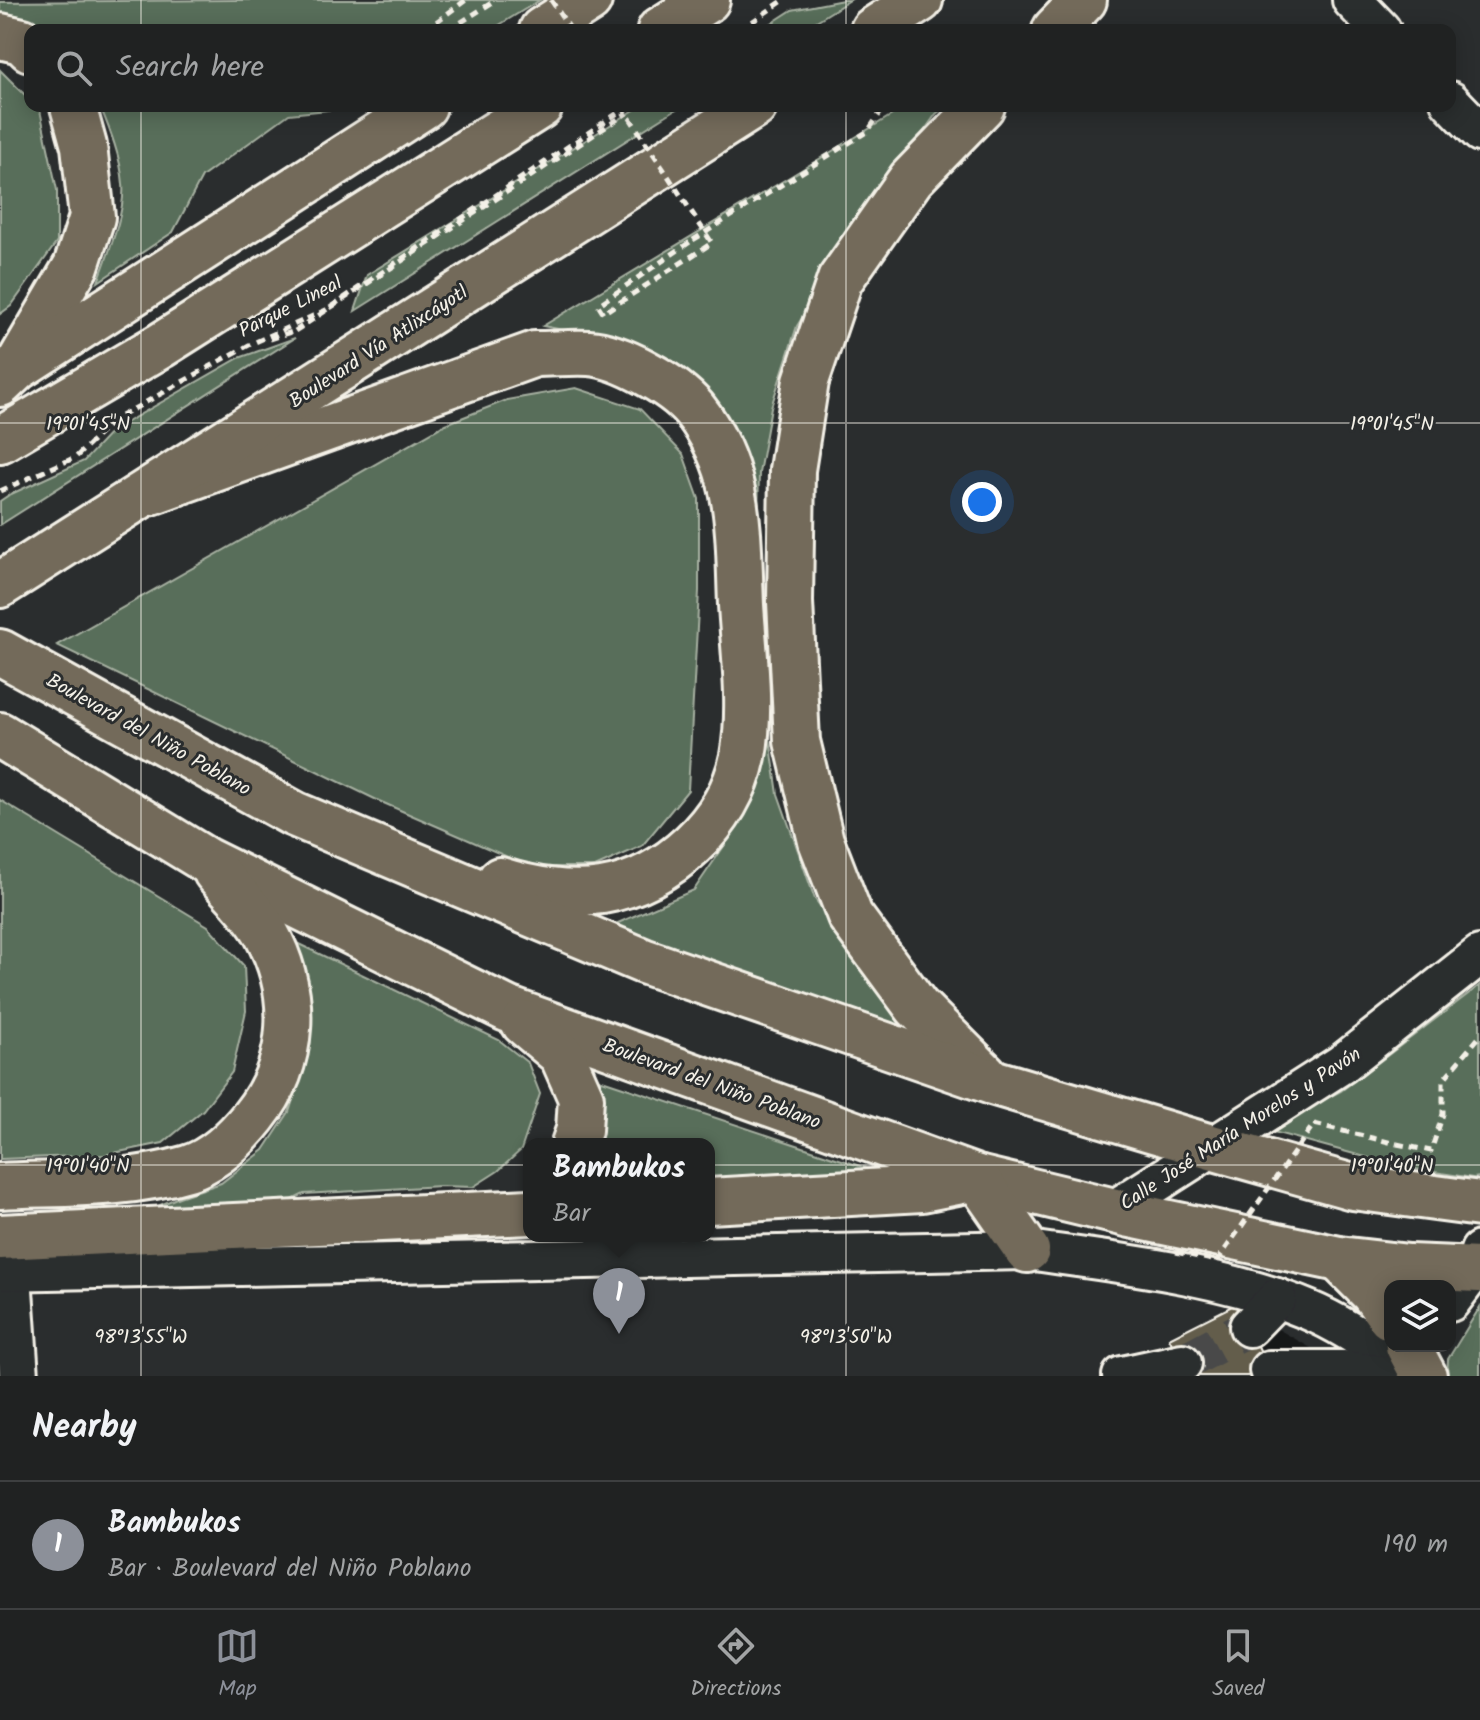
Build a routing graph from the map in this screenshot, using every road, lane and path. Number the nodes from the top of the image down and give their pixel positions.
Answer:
1 (466, 0) edge
2 (496, 0) edge
3 (551, 0) edge
4 (589, 0) edge
5 (707, 0) edge
6 (784, 0) edge
7 (920, 0) edge
8 (1084, 0) edge
9 (1352, 0) edge
10 (433, 24) edge
11 (458, 24) edge
12 (551, 24) edge
13 (567, 24) edge
14 (669, 24) edge
15 (749, 24) edge
16 (882, 24) edge
17 (1061, 24) edge
18 (1375, 24) edge
19 (0, 36) edge
20 (24, 43) edge
21 (1456, 107) edge
22 (75, 112) edge
23 (415, 112) edge
24 (530, 112) edge
25 (619, 112) edge
26 (628, 112) edge
27 (745, 112) edge
28 (881, 112) edge
29 (976, 112) edge
30 (1480, 132) edge
31 (705, 232) edge
32 (705, 232) edge
33 (705, 232) edge
34 (705, 232) edge
35 (326, 310) junction
36 (249, 345) junction
37 (8, 376) edge
38 (0, 440) edge
39 (0, 491) edge
40 (148, 493) junction
41 (0, 585) edge
42 (16, 661) edge
43 (0, 735) edge
44 (294, 814) junction
45 (207, 861) junction
46 (1480, 955) edge
47 (507, 1009) junction
48 (1480, 1036) edge
49 (992, 1082) junction
50 (576, 1138) edge
51 (1211, 1147) junction
52 (977, 1178) junction
53 (0, 1186) edge
54 (715, 1201) edge
55 (1480, 1204) edge
56 (520, 1206) edge
57 (1114, 1210) junction
58 (1027, 1250) junction
59 (1176, 1252) dead end
60 (5, 1254) edge
61 (1339, 1259) junction
62 (1471, 1274) edge
63 (1277, 1298) junction
64 (1384, 1309) edge
65 (1249, 1327) tunnel mouth
66 (1411, 1352) edge
67 (1430, 1352) edge
68 (1182, 1363) tunnel mouth
69 (1269, 1370) dead end
70 (19, 1376) edge
71 (1122, 1376) edge
72 (1391, 1376) edge
73 (1423, 1376) edge

1 - 10 path
2 - 11 path
3 - 13 path, bridge
4 - 12 main road
5 - 14 main road
6 - 15 path
7 - 16 main road
8 - 17 main road
9 - 18 street
19 - 20 main road
21 - 30 street
22 - 37 main road
23 - 37 main road
24 - 38 main road
25 - 35 path, bridge
26 - 34 path, bridge
27 - 40 main road, Boulevard Vía Atlixcáyotl
28 - 31 path, bridge
29 - 49 main road
32 - 33 path, bridge
35 - 36 path, Parque Lineal
35 - 36 path, bridge
36 - 39 path, Parque Lineal
40 - 41 main road, Boulevard Vía Atlixcáyotl
40 - 44 main road
42 - 44 main road, Boulevard del Niño Poblano
43 - 45 main road, Boulevard del Niño Poblano
44 - 49 main road, Boulevard del Niño Poblano
45 - 47 main road, Boulevard del Niño Poblano
45 - 53 main road
46 - 51 street, Calle José María Morelos y Pavón
47 - 50 main road
47 - 52 main road, Boulevard del Niño Poblano
48 - 59 path, bridge
49 - 51 main road, Boulevard del Niño Poblano
51 - 55 main road, Boulevard del Niño Poblano
51 - 57 street, Calle José María Morelos y Pavón
52 - 54 main road
52 - 57 main road, Boulevard del Niño Poblano
52 - 58 main road
56 - 60 main road
57 - 61 main road, Boulevard del Niño Poblano
58 - 60 street
58 - 63 street
60 - 70 street
61 - 62 main road, Boulevard del Niño Poblano
61 - 64 main road
63 - 65 street
63 - 73 street
66 - 73 main road
67 - 73 street
68 - 71 street
69 - 72 street

